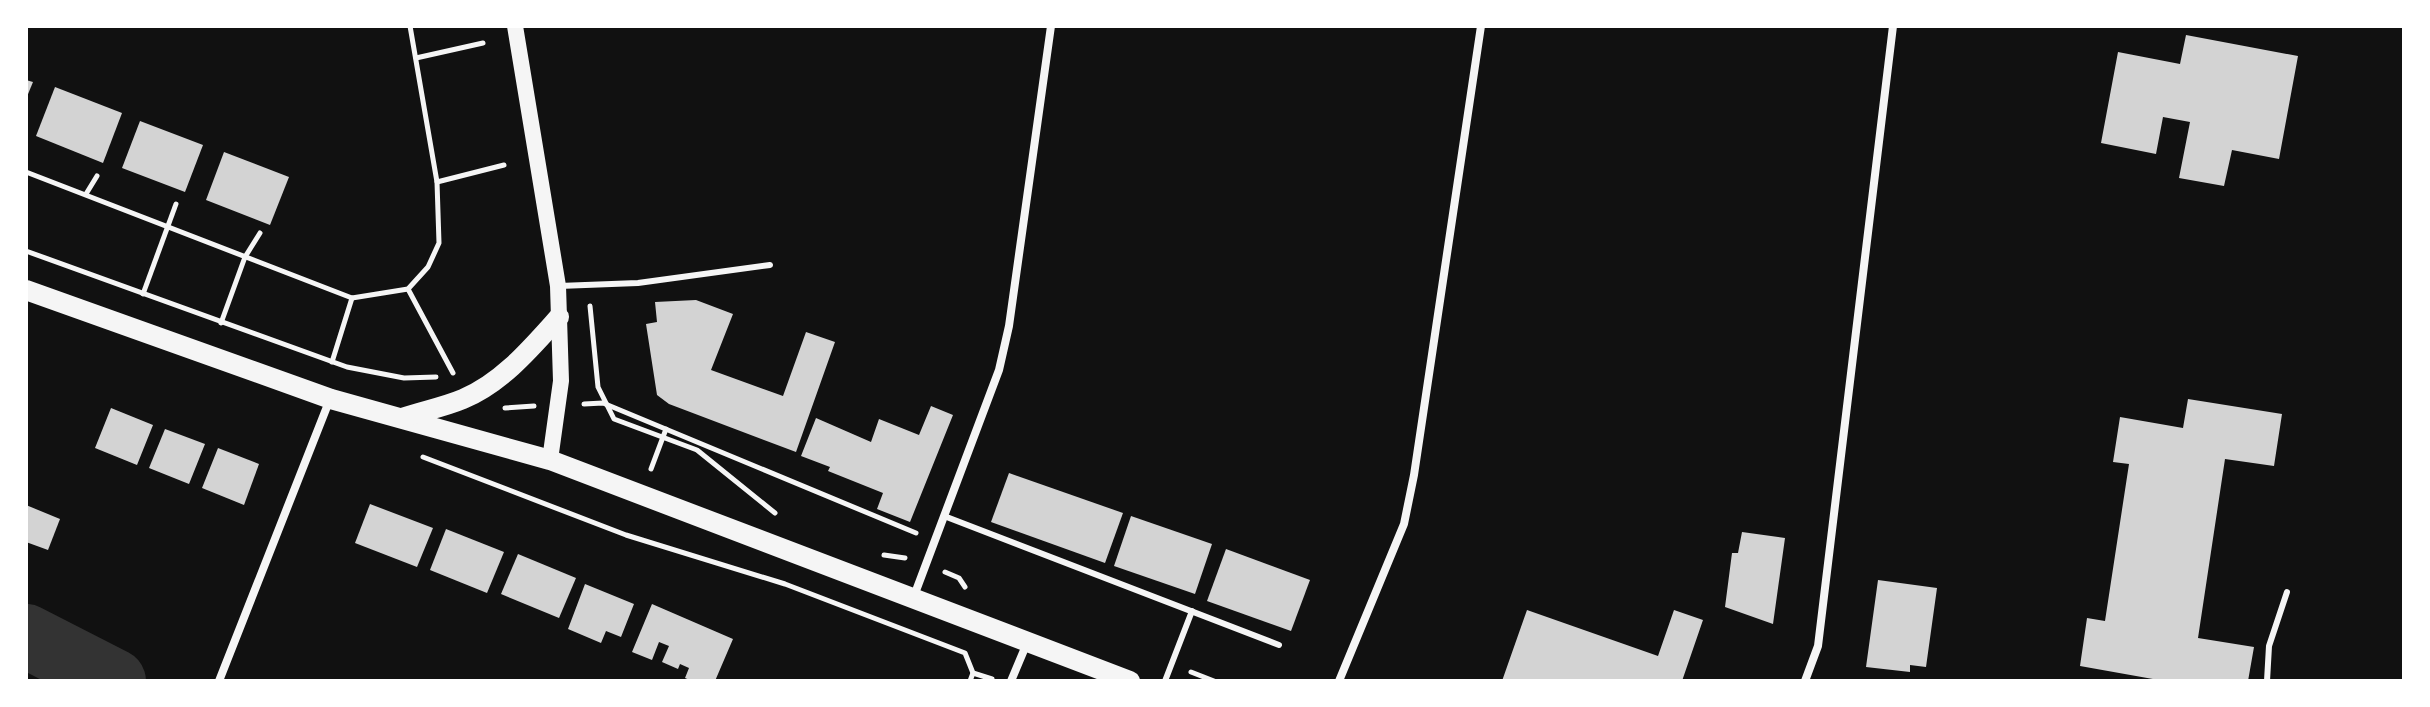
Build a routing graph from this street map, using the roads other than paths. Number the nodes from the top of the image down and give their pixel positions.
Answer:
1 (515, 26) edge
2 (1051, 26) edge
3 (1481, 26) edge
4 (1893, 26) edge
5 (770, 265) dead end
6 (558, 286) junction
7 (26, 290) edge
8 (559, 317) junction
9 (331, 399) junction
10 (402, 418) junction
11 (550, 460) junction
12 (944, 516) junction
13 (2287, 592) dead end
14 (912, 601) junction
15 (1192, 611) junction
16 (1027, 643) junction
17 (1279, 645) dead end
18 (221, 677) edge
19 (1011, 681) edge
20 (1130, 681) edge
21 (1165, 681) edge
22 (1339, 681) edge
23 (1805, 681) edge
24 (2267, 681) edge

1 - 6 main road
2 - 12 street
3 - 22 street
4 - 23 street
5 - 6 lane
6 - 8 main road
7 - 9 main road
8 - 10 main road
8 - 11 main road
9 - 10 main road
9 - 18 street
10 - 11 main road
11 - 14 main road
12 - 14 street
12 - 15 lane
13 - 24 lane
14 - 16 main road
15 - 17 lane
15 - 21 lane
16 - 19 street
16 - 20 main road

